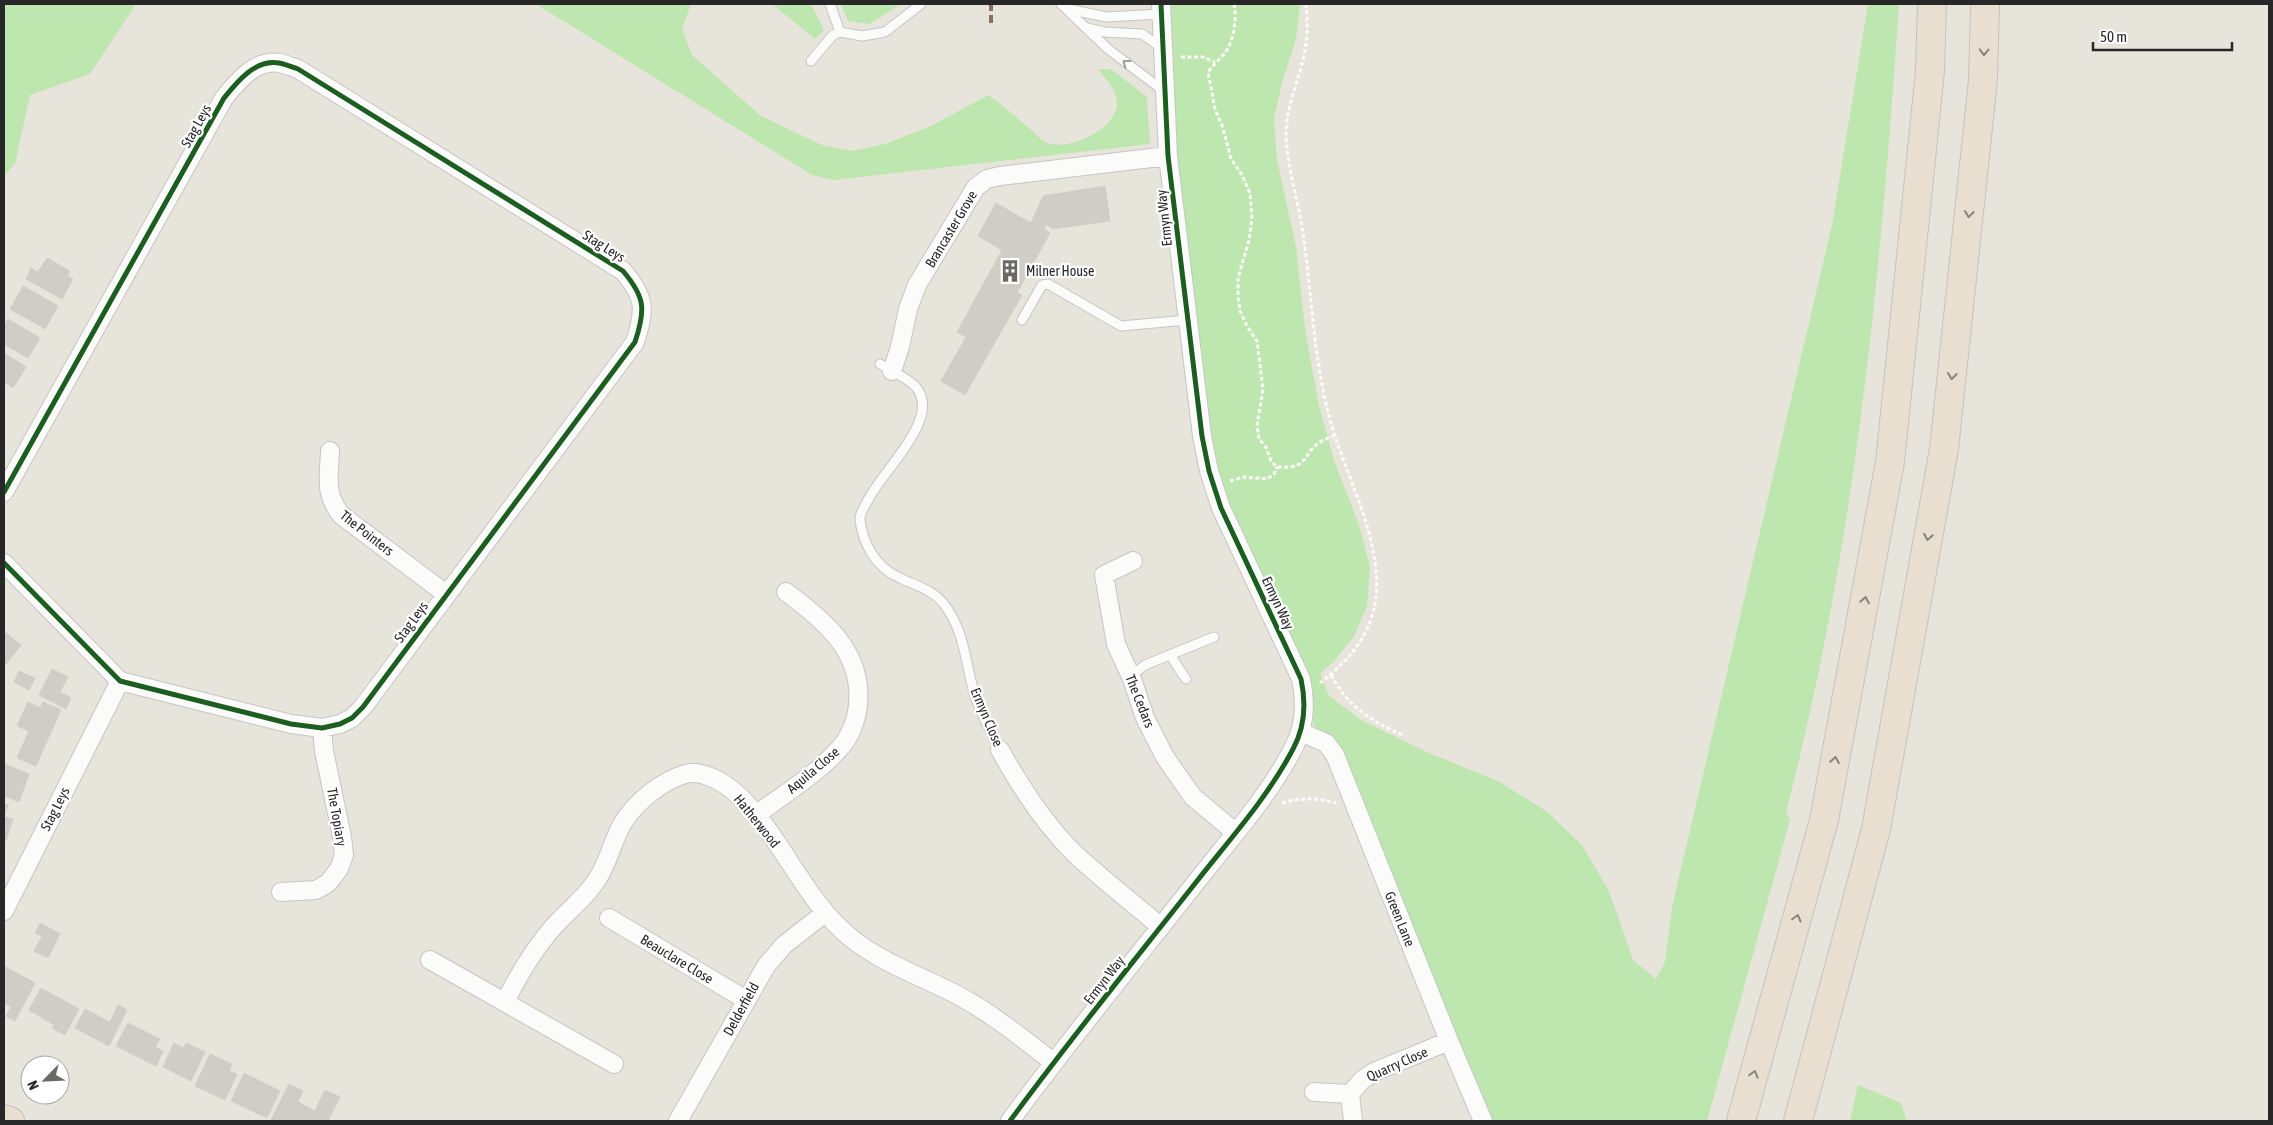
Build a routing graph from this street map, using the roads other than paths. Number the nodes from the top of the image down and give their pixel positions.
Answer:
1 (830, 4) edge
2 (920, 4) edge
3 (1932, 4) edge
4 (1985, 4) edge
5 (1064, 7) edge
6 (1161, 9) edge
7 (1086, 28) junction
8 (840, 32) junction
9 (1162, 53) junction
10 (811, 61) dead end
11 (1165, 92) junction
12 (1168, 156) junction
13 (1022, 320) dead end
14 (1186, 320) junction
15 (886, 368) joint
16 (330, 451) dead end
17 (4, 492) edge
18 (1133, 561) dead end
19 (4, 563) edge
20 (786, 592) dead end
21 (446, 594) junction
22 (1214, 637) dead end
23 (1170, 655) junction
24 (1132, 679) junction
25 (1186, 680) dead end
26 (120, 681) junction
27 (322, 728) junction
28 (1300, 732) junction
29 (1000, 750) joint
30 (756, 815) junction
31 (1235, 832) junction
32 (281, 892) dead end
33 (4, 911) edge
34 (825, 913) junction
35 (609, 918) dead end
36 (1161, 926) junction
37 (430, 960) dead end
38 (746, 1000) junction
39 (504, 1002) junction
40 (1449, 1042) junction
41 (1053, 1062) junction
42 (614, 1064) dead end
43 (1314, 1092) dead end
44 (1350, 1094) junction
45 (4, 1119) edge
46 (10, 1121) edge
47 (678, 1121) edge
48 (1010, 1121) edge
49 (1353, 1121) edge
50 (1483, 1121) edge
51 (1741, 1121) edge
52 (1798, 1121) edge

1 - 8 lane
2 - 8 lane
51 -> 3 highway
4 -> 52 highway
5 - 6 lane
5 - 7 lane
6 - 9 street, Ermyn Way
7 - 9 lane
11 -> 7 lane
8 - 10 lane
9 - 11 street, Ermyn Way
11 - 12 street, Ermyn Way
12 - 14 street, Ermyn Way
12 - 15 street, Brancaster Grove
13 - 14 lane
14 - 28 street, Ermyn Way
15 - 29 lane, Ermyn Close
16 - 21 street, The Pointers
17 - 21 street, Stag Leys
18 - 24 street, The Cedars
19 - 26 street
20 - 30 street, Aquila Close
21 - 27 street, Stag Leys
22 - 23 lane
23 - 24 lane
23 - 25 lane
24 - 31 street, The Cedars
26 - 27 street, Stag Leys
26 - 33 street, Stag Leys
27 - 32 street, The Topiary
28 - 31 street, Ermyn Way
28 - 40 street, Green Lane
29 - 36 street, Ermyn Close
30 - 34 street, Hatherwood
30 - 39 street, Hatherwood
31 - 36 street, Ermyn Way
34 - 38 street, Delderfield
34 - 41 street, Hatherwood
35 - 38 street, Beauclare Close
36 - 41 street, Ermyn Way
37 - 39 street
38 - 47 street, Delderfield
39 - 42 street
40 - 44 street, Quarry Close
40 - 50 street, Green Lane
41 - 48 street, Ermyn Way
43 - 44 street
44 - 49 street
45 - 46 highway

